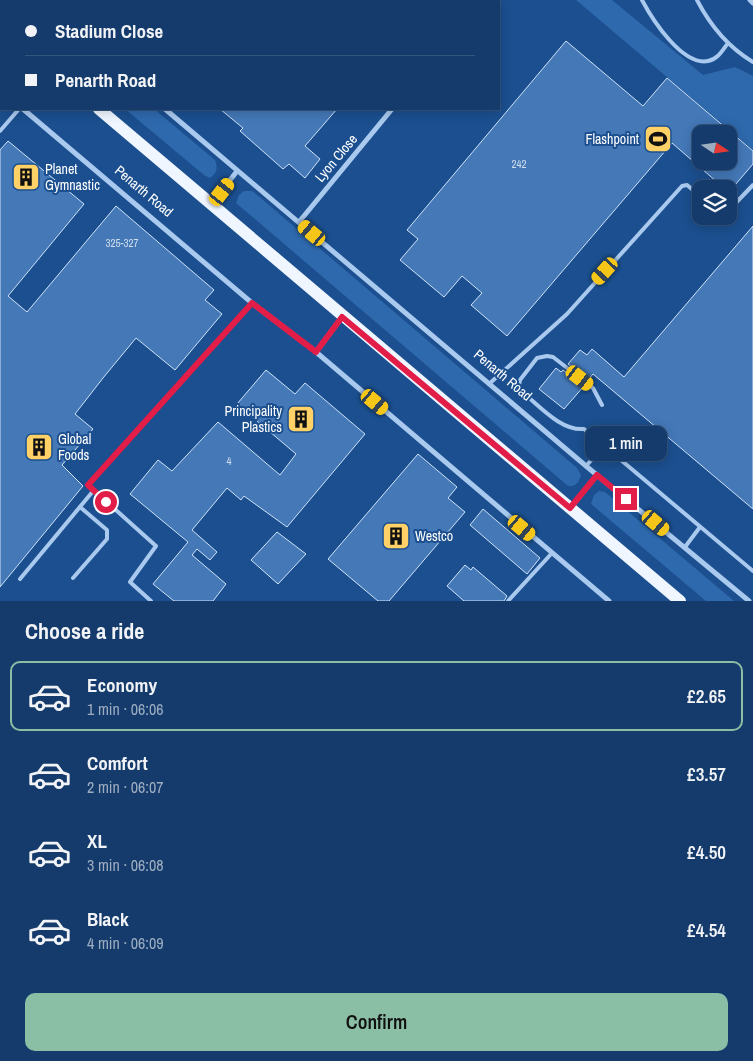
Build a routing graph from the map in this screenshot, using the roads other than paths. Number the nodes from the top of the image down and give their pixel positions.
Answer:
1 (642, 0) edge
2 (697, 0) edge
3 (750, 0) edge
4 (753, 3) edge
5 (728, 43) junction
6 (753, 62) edge
7 (18, 110) edge
8 (25, 110) edge
9 (100, 110) edge
10 (166, 110) edge
11 (388, 110) edge
12 (0, 131) edge
13 (237, 171) junction
14 (753, 185) edge
15 (692, 189) edge
16 (737, 202) edge
17 (212, 204) junction
18 (299, 222) junction
19 (252, 303) junction
20 (342, 317) junction
21 (316, 352) junction
22 (489, 384) junction
23 (602, 405) dead end
24 (604, 446) junction
25 (586, 466) junction
26 (597, 475) junction
27 (94, 490) junction
28 (80, 507) junction
29 (570, 508) junction
30 (700, 527) junction
31 (684, 548) junction
32 (552, 553) junction
33 (753, 571) edge
34 (73, 578) dead end
35 (20, 579) dead end
36 (151, 601) edge
37 (508, 601) edge
38 (609, 601) edge
39 (679, 601) edge
40 (749, 601) edge

1 - 5 lane
2 - 5 lane
3 - 4 street
5 - 6 lane
7 - 12 lane
8 - 19 street, Penarth Road
9 - 17 main road
10 - 13 street, Penarth Road
11 - 18 street, Lyon Close
13 - 17 street
13 - 18 street, Penarth Road
14 - 16 lane
15 - 22 lane
17 - 20 main road
18 - 22 street, Penarth Road
19 - 21 street, Penarth Road
19 - 27 lane
20 - 21 street
20 - 29 main road
21 - 32 street, Penarth Road
22 - 25 street, Penarth Road
23 - 24 lane
24 - 25 lane
24 - 30 lane
25 - 26 street, Penarth Road
26 - 29 street
26 - 31 street, Penarth Road
27 - 28 lane
27 - 36 lane
28 - 34 lane
28 - 35 lane
29 - 39 main road
30 - 31 lane
30 - 33 lane
31 - 40 street, Penarth Road
32 - 37 lane
32 - 38 street, Penarth Road

